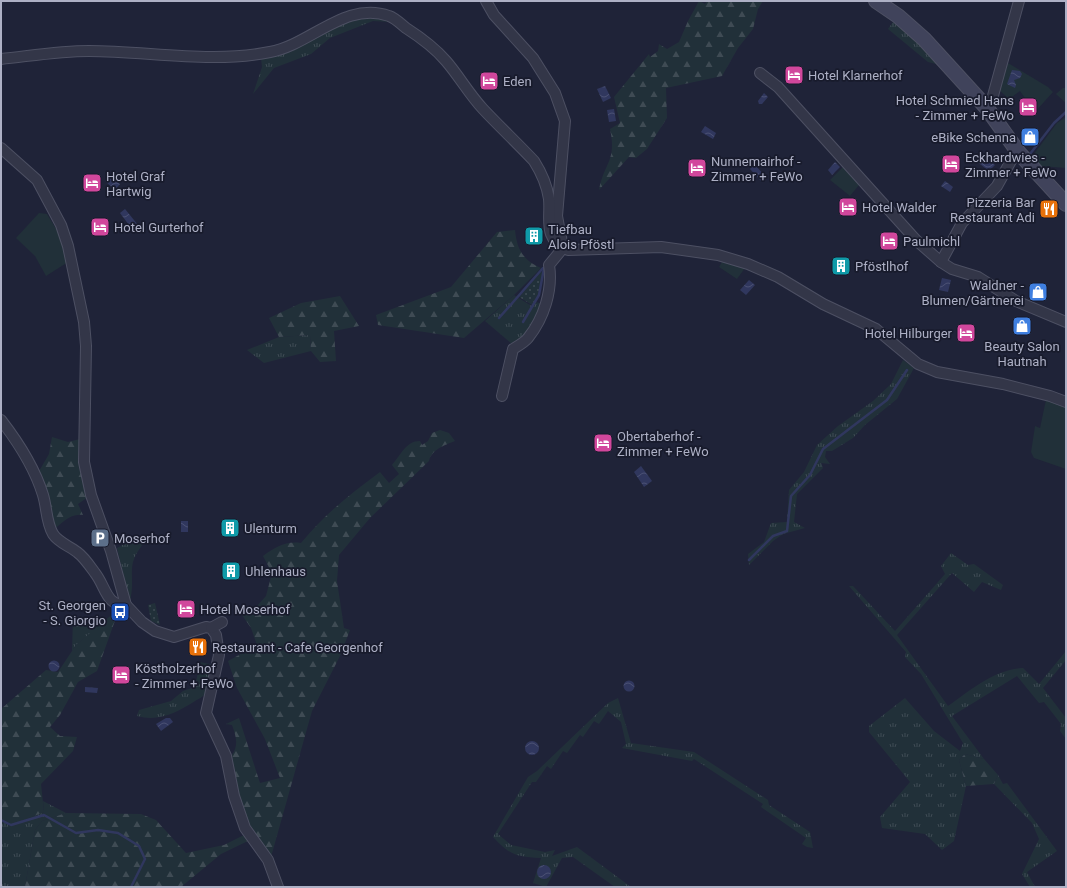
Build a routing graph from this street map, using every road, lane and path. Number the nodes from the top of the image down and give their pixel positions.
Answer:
1 (486, 1) edge
2 (876, 1) edge
3 (1019, 1) edge
4 (1, 59) edge
5 (760, 73) dead end
6 (986, 107) junction
7 (1, 148) edge
8 (1019, 153) junction
9 (1066, 204) edge
10 (563, 248) junction
11 (941, 262) junction
12 (1066, 322) edge
13 (502, 396) dead end
14 (1066, 402) edge
15 (1, 420) edge
16 (126, 605) junction
17 (222, 622) dead end
18 (211, 628) junction
19 (278, 887) edge

1 - 10 street
2 - 6 street
3 - 6 street
4 - 10 street
5 - 11 street
6 - 8 street
7 - 16 street
8 - 9 street
8 - 11 street
10 - 13 street
10 - 14 street
11 - 12 street
15 - 16 street
16 - 18 street
17 - 18 street
18 - 19 street

